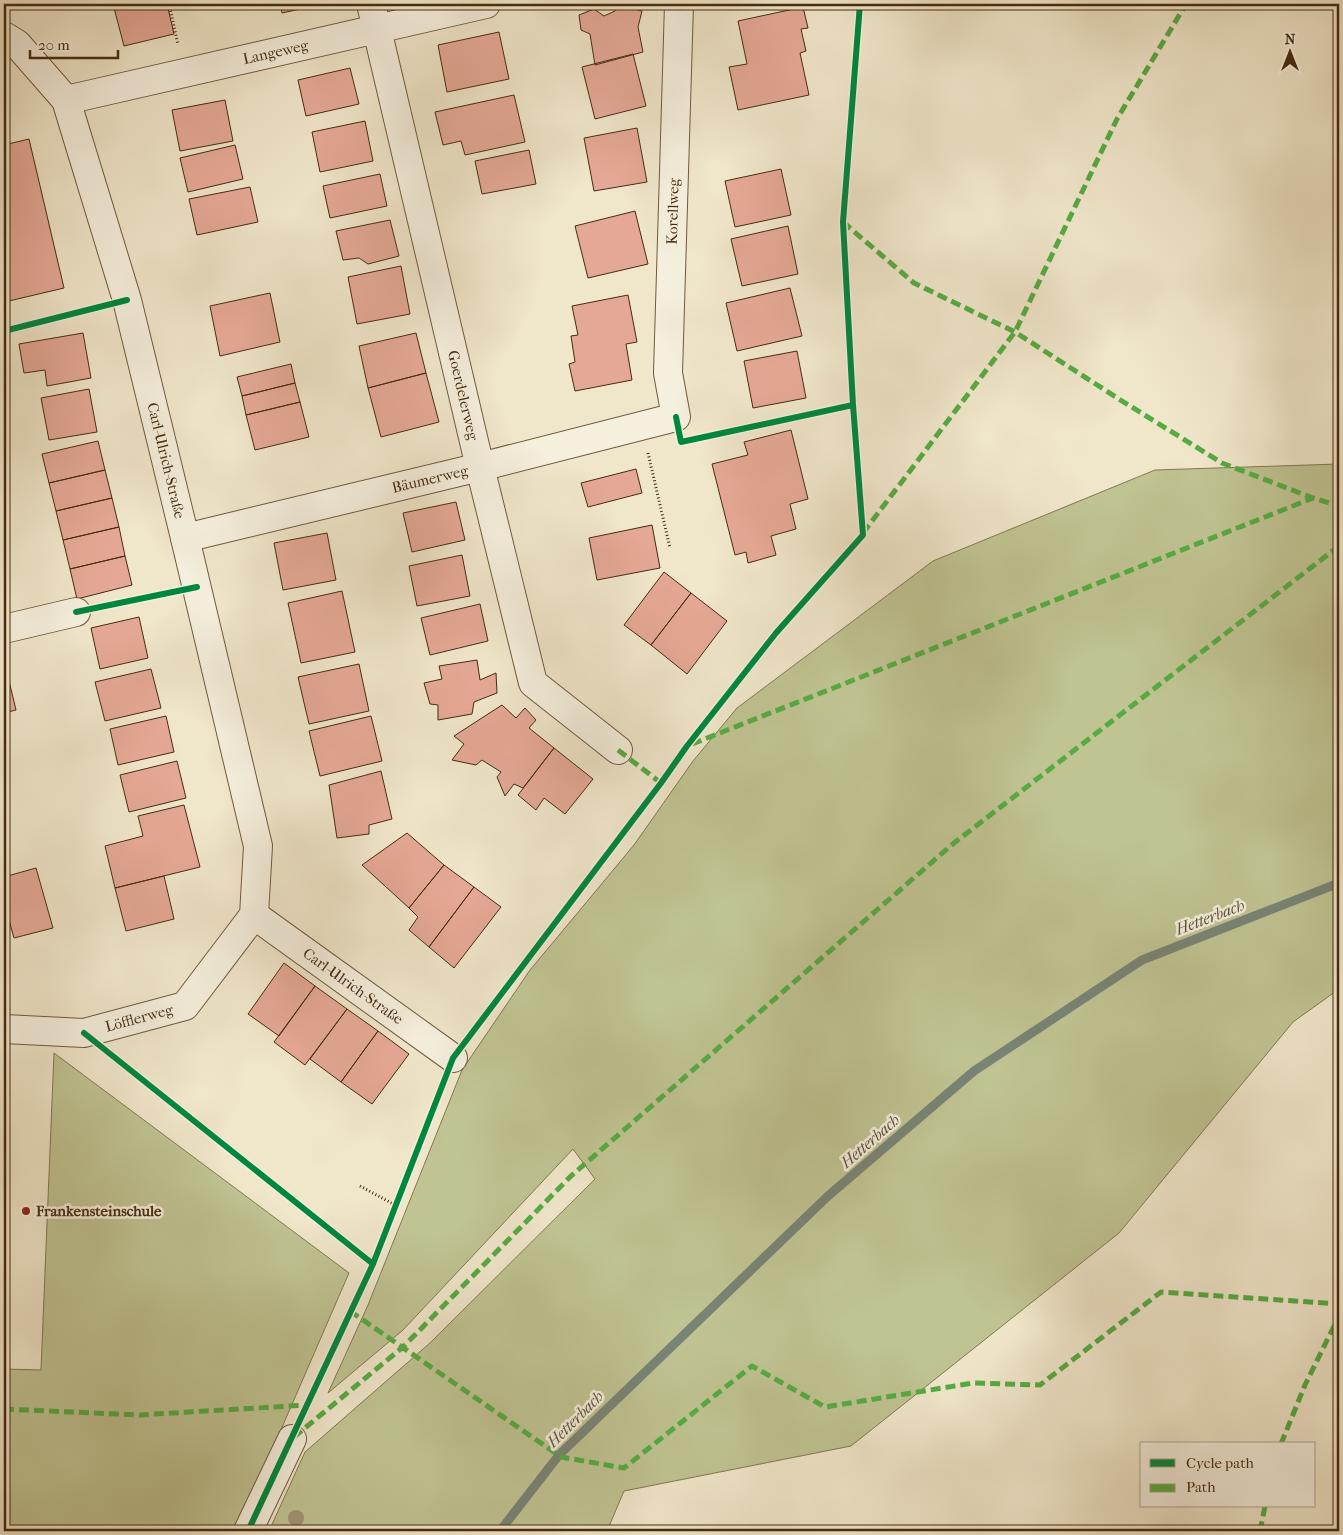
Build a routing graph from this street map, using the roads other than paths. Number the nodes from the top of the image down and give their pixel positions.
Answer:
1 (486, 4) edge
2 (679, 4) edge
3 (374, 16) edge
4 (4, 36) edge
5 (66, 100) junction
6 (676, 416) joint
7 (480, 467) junction
8 (185, 538) junction
9 (76, 612) dead end
10 (4, 629) edge
11 (618, 750) dead end
12 (254, 915) junction
13 (4, 1029) edge
14 (453, 1058) dead end
15 (292, 1439) dead end
16 (248, 1531) edge

1 - 3 street, Langeweg
2 - 6 street, Korellweg
3 - 5 street, Langeweg
3 - 7 street, Goerdelerweg
4 - 5 street, Carl-Ulrich-Straße
5 - 8 street, Carl-Ulrich-Straße
6 - 7 street, Bäumerweg
7 - 8 street, Bäumerweg
7 - 11 street, Goerdelerweg
8 - 12 street, Carl-Ulrich-Straße
9 - 10 street
12 - 13 street, Löfflerweg
12 - 14 street, Carl-Ulrich-Straße
15 - 16 street

